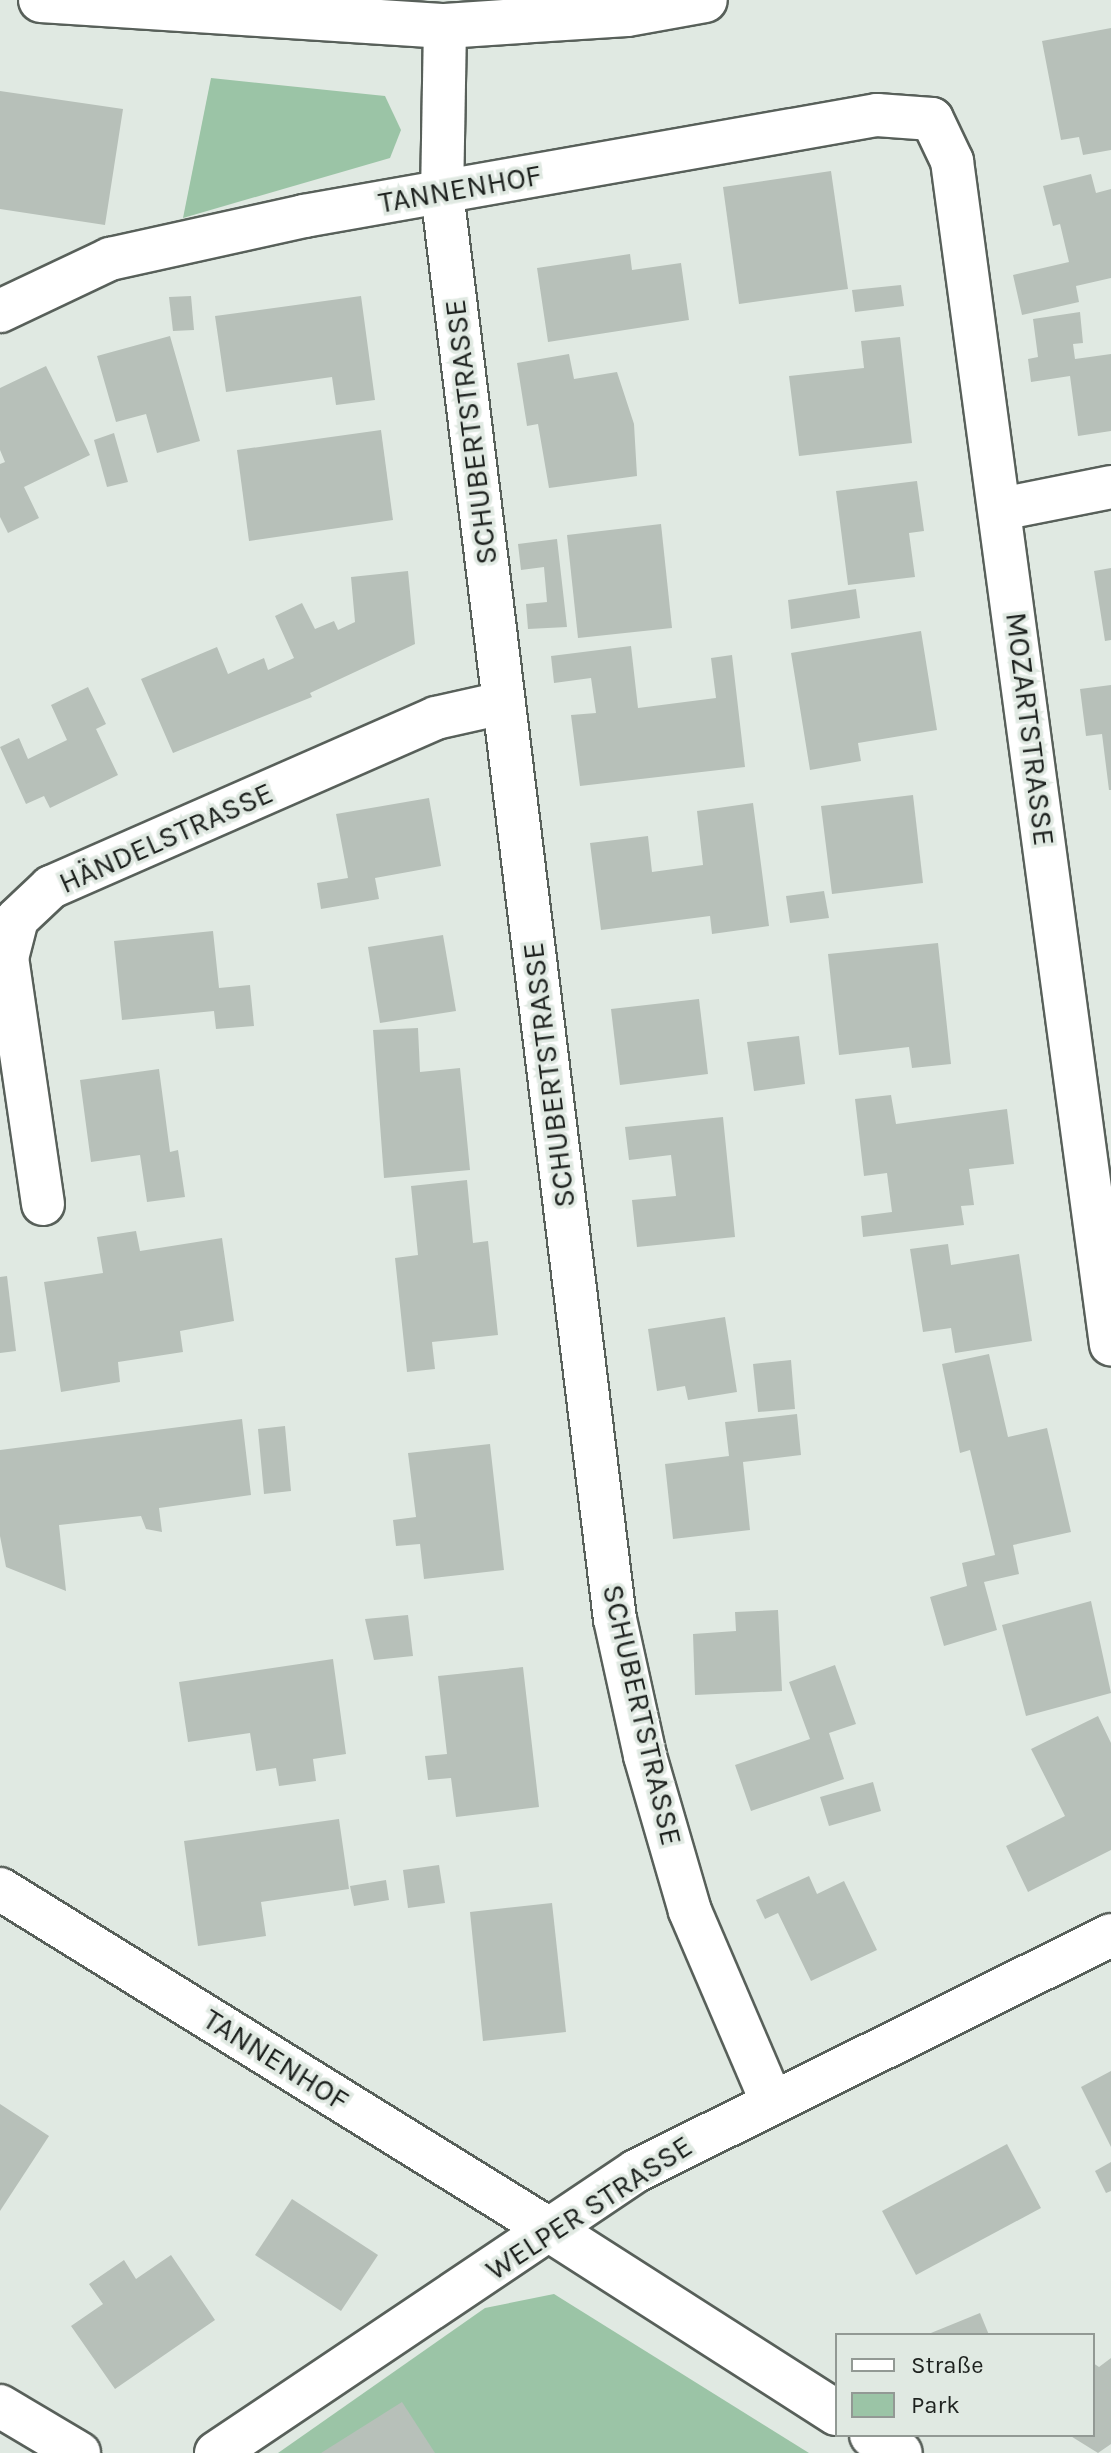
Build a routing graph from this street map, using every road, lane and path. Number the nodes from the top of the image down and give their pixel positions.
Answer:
1 (41, 0) edge
2 (705, 0) edge
3 (445, 26) junction
4 (932, 119) joint
5 (442, 192) junction
6 (0, 311) edge
7 (1111, 487) edge
8 (1001, 509) junction
9 (503, 703) junction
10 (43, 1204) dead end
11 (1111, 1344) edge
12 (0, 1889) edge
13 (1111, 1935) edge
14 (771, 2100) junction
15 (552, 2231) junction
16 (0, 2406) edge
17 (835, 2412) edge
18 (875, 2437) edge
19 (79, 2453) edge
20 (216, 2453) edge
21 (900, 2453) edge

1 - 3 main road
2 - 3 main road
3 - 5 street, SCHUBERTSTRASSE
4 - 5 street, TANNENHOF
4 - 8 street, MOZARTSTRASSE
5 - 6 street, TANNENHOF
5 - 9 street, SCHUBERTSTRASSE
7 - 8 street
8 - 11 street, MOZARTSTRASSE
9 - 10 street, HÄNDELSTRASSE
9 - 14 street, SCHUBERTSTRASSE
12 - 15 street, TANNENHOF
13 - 14 street, WELPER STRASSE
14 - 15 street, WELPER STRASSE
15 - 17 main road
15 - 20 street, WELPER STRASSE
16 - 19 street
18 - 21 main road

